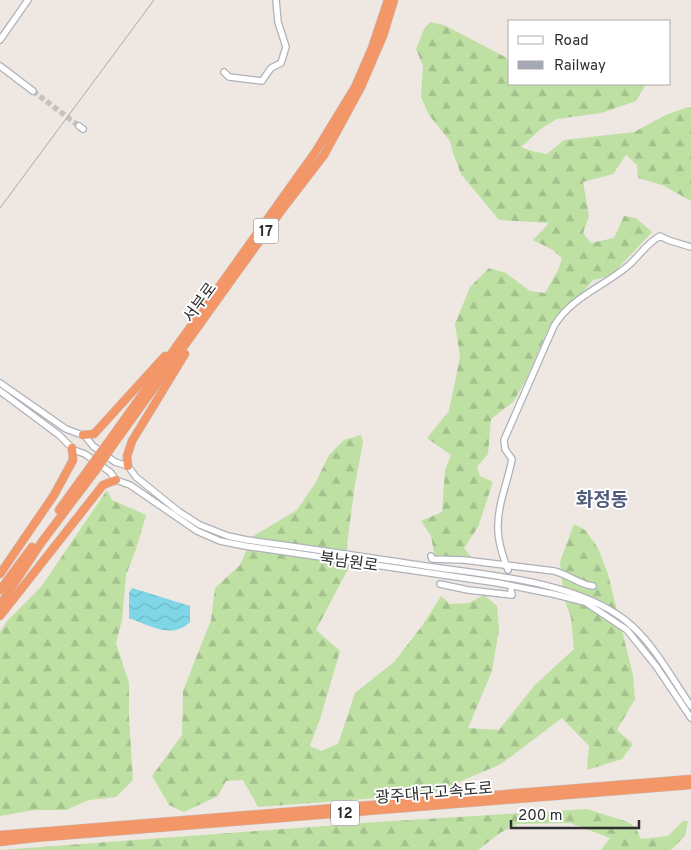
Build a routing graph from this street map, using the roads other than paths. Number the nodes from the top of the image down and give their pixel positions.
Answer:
1 (276, 0) edge
2 (388, 0) edge
3 (394, 0) edge
4 (25, 1) edge
5 (0, 40) edge
6 (0, 66) edge
7 (224, 72) dead end
8 (34, 91) tunnel mouth
9 (691, 247) edge
10 (220, 291) junction
11 (0, 384) edge
12 (0, 391) edge
13 (80, 434) junction
14 (71, 447) junction
15 (128, 467) junction
16 (93, 468) junction
17 (119, 481) junction
18 (431, 556) dead end
19 (458, 561) junction
20 (507, 568) junction
21 (458, 570) junction
22 (0, 574) edge
23 (468, 579) junction
24 (440, 584) dead end
25 (593, 586) dead end
26 (0, 590) edge
27 (468, 590) junction
28 (511, 590) dead end
29 (0, 605) edge
30 (0, 616) edge
31 (691, 706) edge
32 (691, 718) edge
33 (691, 775) edge
34 (691, 779) edge
35 (691, 785) edge
36 (590, 786) junction
37 (0, 835) edge
38 (0, 842) edge

1 - 7 street
2 - 10 highway, 서부로 / 17
3 - 10 highway, 서부로 / 17
4 - 5 street
6 - 8 street
9 - 20 street
10 - 13 highway
10 - 15 highway
10 - 16 highway, 서부로 / 17, bridge
11 - 13 street, 북남원로
12 - 14 street, 북남원로
13 - 14 street
13 - 15 street, 북남원로
14 - 17 street, 북남원로
14 - 22 highway
15 - 17 street
15 - 21 street, 북남원로
16 - 26 highway, 서부로 / 17
16 - 29 highway, 서부로 / 17
17 - 23 street, 북남원로
17 - 30 highway
18 - 19 street
19 - 20 street
19 - 21 street
20 - 25 street
21 - 31 street, 북남원로
23 - 27 street
23 - 32 street, 북남원로
24 - 27 street
27 - 28 street
33 - 36 highway
34 - 36 highway, 광주대구고속도로 / 12
35 - 38 highway, 광주대구고속도로 / 12
36 - 37 highway, 광주대구고속도로 / 12

